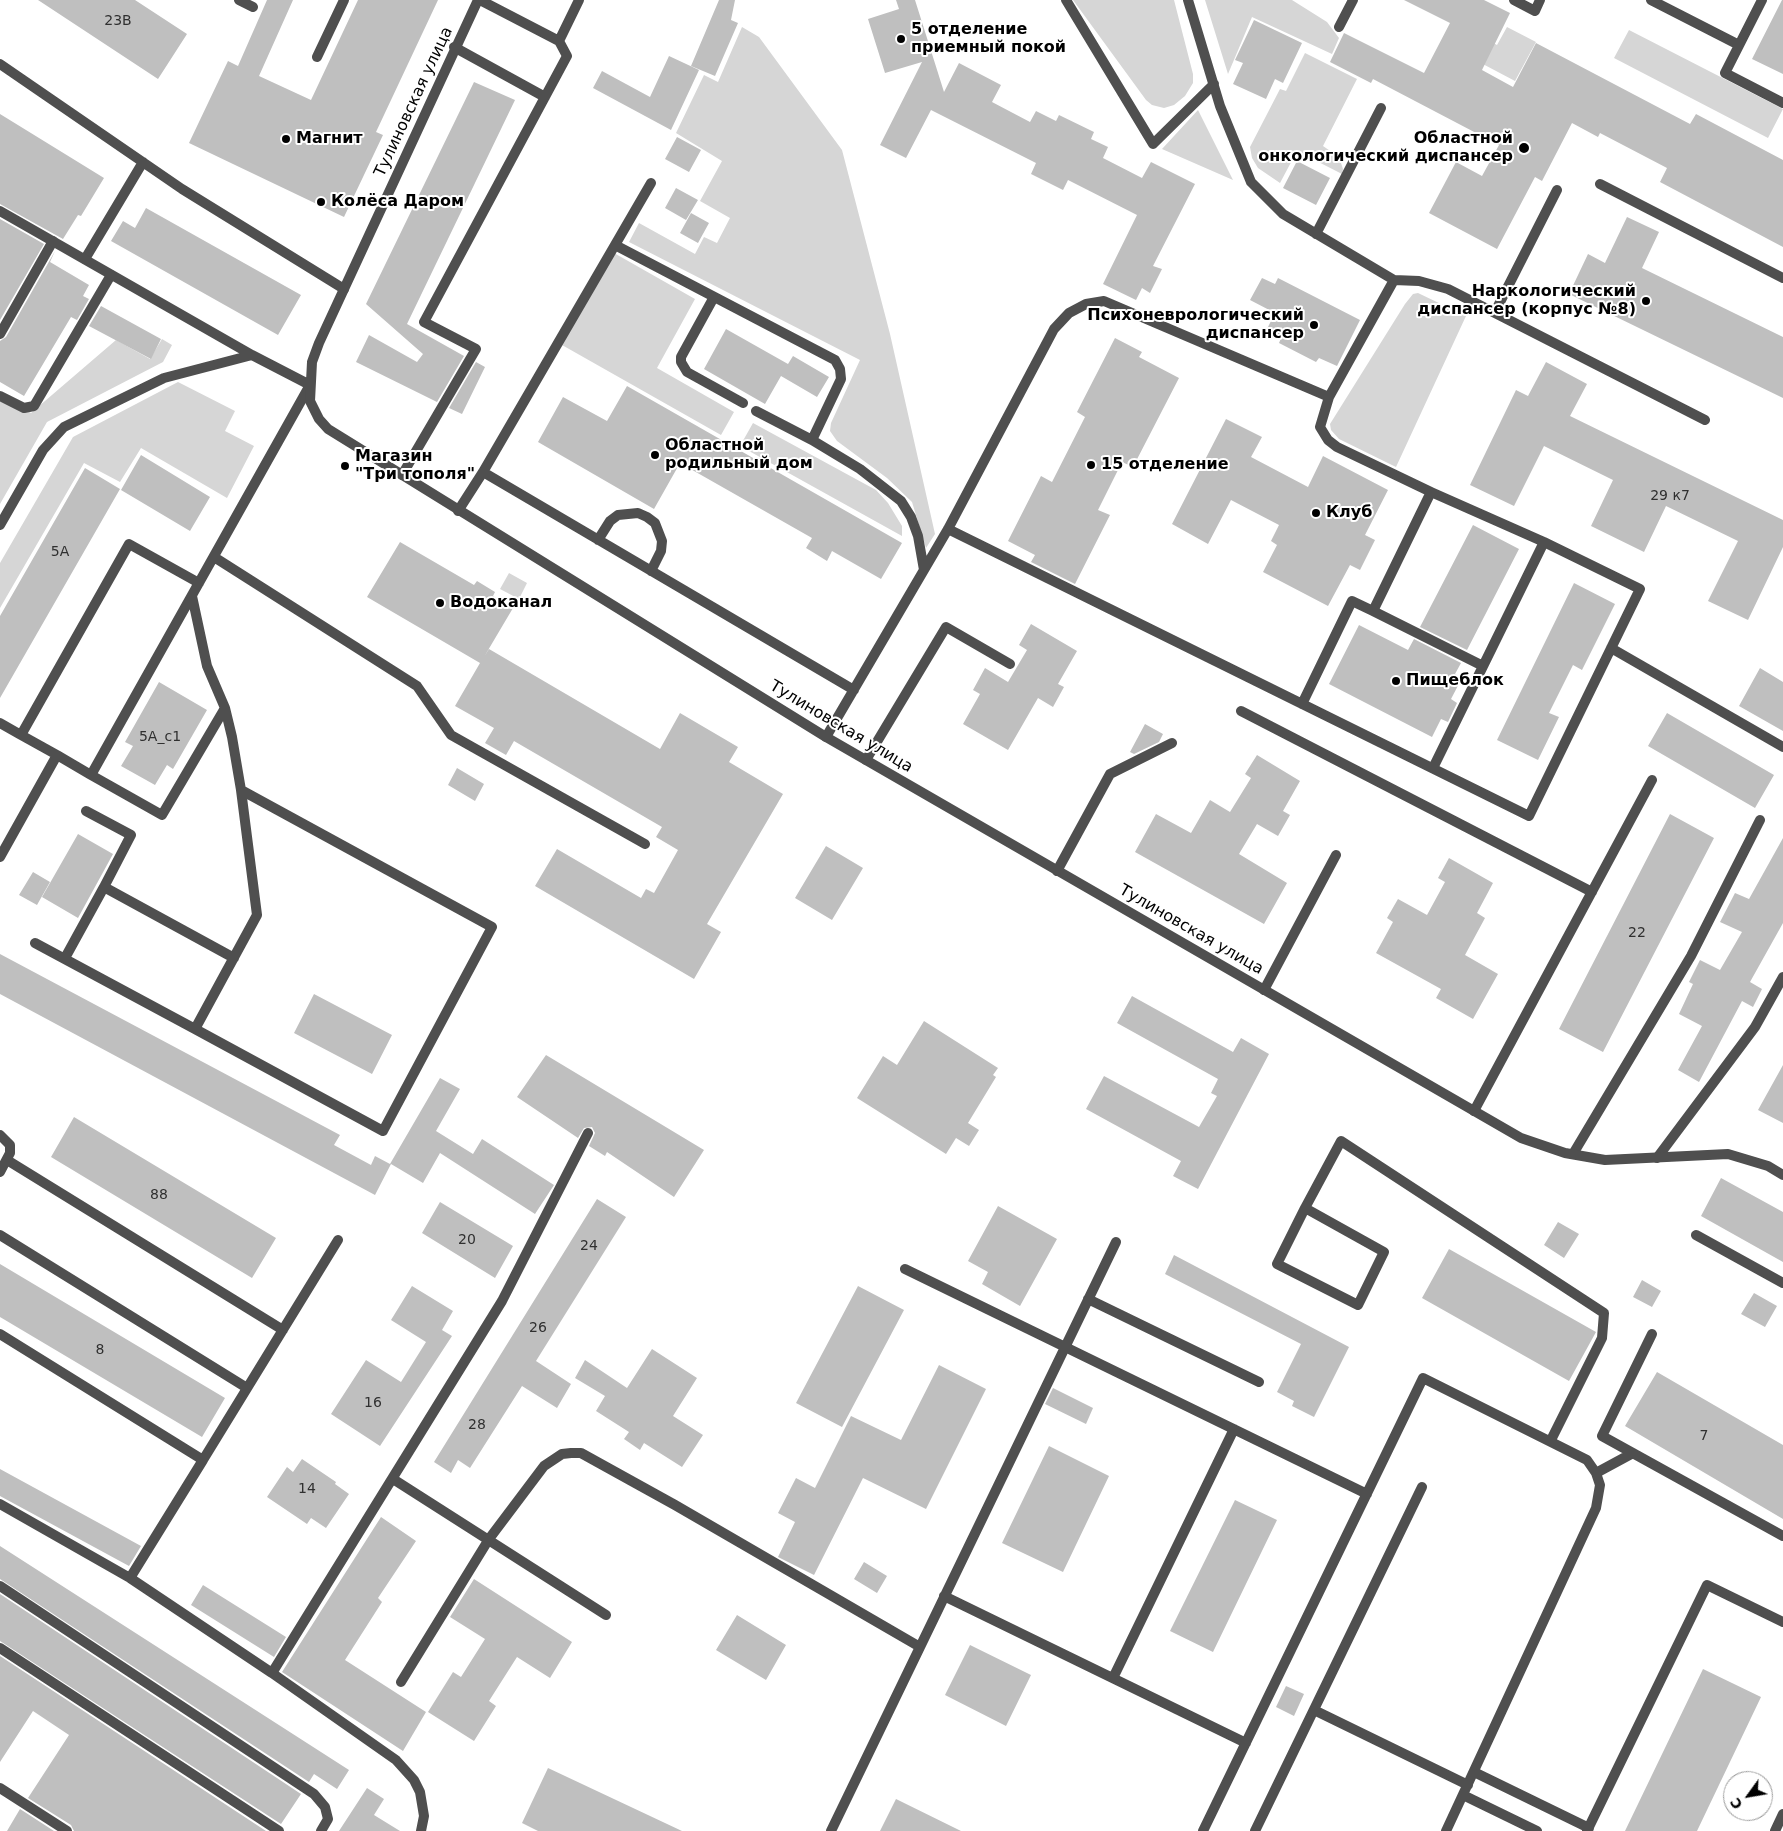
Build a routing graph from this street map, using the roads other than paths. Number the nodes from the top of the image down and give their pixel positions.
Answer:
1 (239, 0) edge
2 (344, 0) edge
3 (479, 0) edge
4 (579, 0) edge
5 (1066, 0) edge
6 (1188, 0) edge
7 (1353, 0) edge
8 (1514, 0) edge
9 (1540, 0) edge
10 (1651, 0) edge
11 (1762, 0) edge
12 (253, 7) dead end
13 (1339, 27) dead end
14 (559, 41) junction
15 (1739, 45) junction
16 (454, 47) junction
17 (317, 57) dead end
18 (0, 64) edge
19 (1214, 84) junction
20 (545, 98) junction
21 (1783, 103) edge
22 (1381, 108) dead end
23 (143, 162) junction
24 (652, 183) dead end
25 (1600, 184) dead end
26 (1557, 190) dead end
27 (0, 211) edge
28 (1316, 234) junction
29 (53, 241) junction
30 (615, 245) junction
31 (85, 259) junction
32 (111, 275) junction
33 (1783, 278) edge
34 (1394, 280) junction
35 (344, 289) junction
36 (714, 297) junction
37 (1495, 312) junction
38 (0, 334) edge
39 (252, 355) junction
40 (310, 385) junction
41 (0, 396) edge
42 (1329, 397) junction
43 (742, 404) dead end
44 (756, 411) dead end
45 (1705, 420) dead end
46 (812, 440) junction
47 (483, 472) junction
48 (402, 475) junction
49 (1431, 492) junction
50 (458, 511) junction
51 (0, 525) edge
52 (948, 529) junction
53 (598, 540) junction
54 (1544, 542) junction
55 (214, 556) junction
56 (924, 570) junction
57 (651, 571) junction
58 (199, 583) junction
59 (192, 596) junction
60 (1373, 611) junction
61 (1611, 648) junction
62 (1010, 664) dead end
63 (1483, 666) junction
64 (854, 690) junction
65 (1302, 704) junction
66 (225, 708) junction
67 (1241, 712) dead end
68 (0, 723) edge
69 (21, 735) junction
70 (826, 737) junction
71 (1172, 743) dead end
72 (1783, 747) edge
73 (57, 755) junction
74 (866, 760) junction
75 (1433, 768) junction
76 (91, 774) junction
77 (1652, 780) dead end
78 (241, 790) junction
79 (86, 811) dead end
80 (1760, 820) dead end
81 (645, 844) dead end
82 (1336, 855) dead end
83 (0, 857) edge
84 (1057, 870) junction
85 (104, 886) junction
86 (1592, 892) junction
87 (36, 942) dead end
88 (65, 958) junction
89 (234, 958) junction
90 (1783, 977) edge
91 (1264, 990) junction
92 (195, 1029) junction
93 (1474, 1110) junction
94 (588, 1132) dead end
95 (0, 1135) edge
96 (1573, 1154) junction
97 (1657, 1158) junction
98 (7, 1160) junction
99 (0, 1172) edge
100 (1783, 1175) edge
101 (1304, 1208) junction
102 (1696, 1235) dead end
103 (0, 1236) edge
104 (338, 1240) dead end
105 (1116, 1242) dead end
106 (905, 1269) dead end
107 (1783, 1284) edge
108 (1088, 1299) junction
109 (283, 1330) junction
110 (0, 1334) edge
111 (1652, 1334) dead end
112 (1065, 1347) junction
113 (1260, 1382) dead end
114 (247, 1388) junction
115 (1234, 1429) junction
116 (1551, 1440) junction
117 (1633, 1453) junction
118 (203, 1460) junction
119 (1596, 1473) junction
120 (394, 1479) junction
121 (1422, 1487) dead end
122 (1367, 1494) junction
123 (0, 1504) edge
124 (1783, 1536) edge
125 (490, 1539) junction
126 (130, 1578) junction
127 (0, 1586) edge
128 (944, 1596) junction
129 (606, 1615) dead end
130 (1783, 1622) edge
131 (920, 1647) junction
132 (0, 1648) edge
133 (272, 1673) junction
134 (1113, 1678) junction
135 (401, 1682) dead end
136 (1314, 1710) junction
137 (1246, 1743) junction
138 (1474, 1772) junction
139 (1468, 1785) junction
140 (0, 1788) edge
141 (1463, 1795) junction
142 (1783, 1814) edge
143 (1588, 1830) edge
144 (67, 1831) edge
145 (279, 1831) edge
146 (321, 1831) edge
147 (420, 1831) edge
148 (831, 1831) edge
149 (1203, 1831) edge
150 (1255, 1831) edge
151 (1446, 1831) edge
152 (1537, 1831) edge
153 (1775, 1831) edge

1 - 12 street
2 - 17 street
3 - 14 street
3 - 16 street, Тулиновская улица
4 - 14 street
5 - 19 street
6 - 19 street
7 - 13 street
8 - 9 street
10 - 15 street
11 - 15 street
14 - 20 street
15 - 21 street
16 - 20 street
16 - 35 street, Тулиновская улица
18 - 23 street
19 - 28 street
20 - 48 street
22 - 28 street
23 - 31 street
23 - 35 street
24 - 30 street
25 - 33 street
26 - 37 street
27 - 29 street
28 - 34 street
29 - 31 street
29 - 38 street
30 - 36 street
30 - 47 street
31 - 32 street
32 - 39 street
32 - 41 street
34 - 37 street
34 - 42 street
35 - 40 street, Тулиновская улица
36 - 43 street
36 - 46 street
37 - 45 street
39 - 40 street
39 - 51 street
40 - 48 street, Тулиновская улица
40 - 55 street
42 - 49 street
42 - 52 street
44 - 46 street
46 - 56 street
47 - 50 street
47 - 53 street
48 - 50 street, Тулиновская улица
49 - 54 street
49 - 60 street
50 - 70 street, Тулиновская улица
52 - 56 street
52 - 65 street
53 - 57 street
53 - 57 street
54 - 61 street
54 - 63 street
55 - 58 street
55 - 81 street
56 - 64 street
57 - 64 street
58 - 59 street
58 - 69 street
59 - 66 street
59 - 76 street
60 - 63 street
60 - 65 street
61 - 72 street
61 - 75 street
62 - 74 street
63 - 75 street
64 - 70 street
65 - 75 street
66 - 76 street
66 - 78 street
67 - 86 street
68 - 69 street
69 - 73 street
70 - 74 street, Тулиновская улица
71 - 84 street
73 - 76 street
73 - 83 street
74 - 84 street, Тулиновская улица
77 - 86 street
78 - 89 street
78 - 92 street
79 - 85 street
80 - 96 street
82 - 91 street
84 - 91 street, Тулиновская улица
85 - 88 street
85 - 89 street
86 - 93 street
87 - 88 street
88 - 92 street
89 - 92 street
90 - 97 street
91 - 93 street, Тулиновская улица
93 - 96 street, Тулиновская улица
94 - 120 street
95 - 98 street
96 - 97 street, Тулиновская улица
97 - 100 street, Тулиновская улица
98 - 99 street
98 - 109 street
101 - 101 street
101 - 116 street
102 - 107 street
103 - 114 street
104 - 109 street
105 - 108 street
106 - 112 street
108 - 112 street
108 - 113 street
109 - 114 street
110 - 118 street
111 - 117 street
112 - 115 street
112 - 128 street
114 - 118 street
115 - 122 street
115 - 134 street
116 - 119 street
116 - 122 street
117 - 119 street
117 - 124 street
118 - 126 street
119 - 138 street
120 - 125 street
120 - 133 street
121 - 136 street
122 - 137 street
123 - 126 street
125 - 129 street
125 - 131 street
125 - 135 street
126 - 133 street
127 - 146 street
128 - 131 street
128 - 134 street
130 - 143 street
131 - 148 street
132 - 145 street
133 - 147 street
134 - 137 street
136 - 139 street
136 - 150 street
137 - 149 street
138 - 139 street
138 - 143 street
139 - 141 street
140 - 144 street
141 - 151 street
141 - 152 street
142 - 153 street

